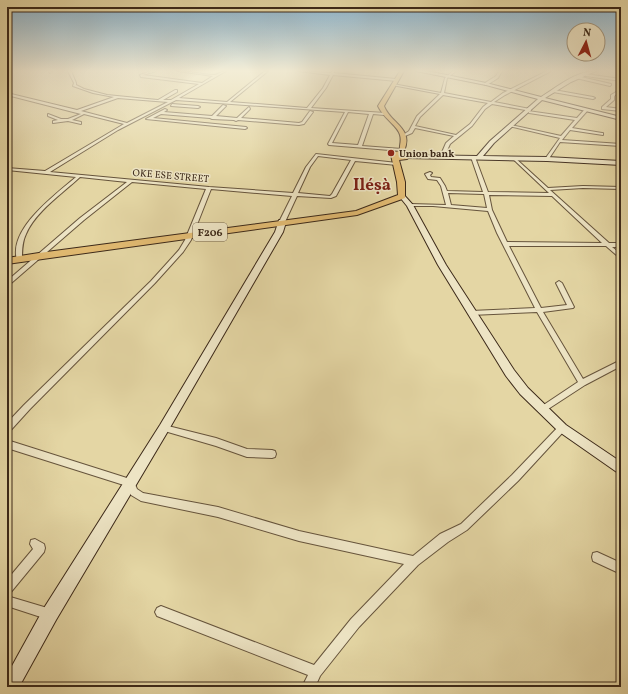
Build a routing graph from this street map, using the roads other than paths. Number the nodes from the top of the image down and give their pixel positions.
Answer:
1 (42, 103) edge
2 (101, 103) edge
3 (168, 103) edge
4 (170, 103) edge
5 (186, 103) edge
6 (215, 103) edge
7 (314, 103) edge
8 (382, 103) edge
9 (432, 103) edge
10 (487, 103) edge
11 (537, 103) edge
12 (562, 103) edge
13 (608, 103) edge
14 (226, 104) junction
15 (490, 104) junction
16 (200, 106) junction
17 (249, 108) junction
18 (586, 110) junction
19 (621, 110) edge
20 (309, 111) junction
21 (529, 111) junction
22 (76, 112) junction
23 (160, 113) junction
24 (84, 114) junction
25 (346, 114) junction
26 (371, 114) junction
27 (384, 114) junction
28 (49, 115) dead end
29 (188, 116) junction
30 (140, 118) junction
31 (212, 118) junction
32 (150, 119) junction
33 (577, 119) junction
34 (621, 119) edge
35 (60, 120) junction
36 (68, 120) junction
37 (236, 120) junction
38 (54, 122) dead end
39 (80, 123) dead end
40 (127, 124) junction
41 (511, 126) junction
42 (413, 127) junction
43 (245, 128) dead end
44 (570, 129) junction
45 (602, 134) dead end
46 (405, 135) junction
47 (458, 136) junction
48 (561, 139) junction
49 (621, 145) edge
50 (360, 146) junction
51 (401, 156) junction
52 (442, 157) junction
53 (476, 157) junction
54 (514, 158) junction
55 (354, 159) junction
56 (547, 159) junction
57 (621, 163) edge
58 (7, 169) edge
59 (47, 172) junction
60 (430, 173) dead end
61 (79, 176) junction
62 (132, 180) junction
63 (209, 188) junction
64 (621, 188) edge
65 (546, 189) junction
66 (444, 192) junction
67 (486, 193) junction
68 (294, 194) junction
69 (553, 195) junction
70 (402, 196) junction
71 (410, 205) junction
72 (450, 206) junction
73 (490, 210) junction
74 (282, 222) junction
75 (190, 235) junction
76 (503, 239) junction
77 (606, 244) junction
78 (621, 245) edge
79 (38, 256) junction
80 (621, 257) edge
81 (14, 260) edge
82 (8, 283) edge
83 (559, 283) dead end
84 (538, 310) junction
85 (471, 313) junction
86 (621, 364) edge
87 (582, 383) junction
88 (542, 410) junction
89 (164, 428) junction
90 (562, 428) junction
91 (7, 429) edge
92 (7, 444) edge
93 (272, 454) dead end
94 (621, 469) edge
95 (130, 482) junction
96 (35, 544) dead end
97 (597, 557) dead end
98 (414, 561) junction
99 (621, 569) edge
100 (7, 588) edge
101 (7, 601) edge
102 (161, 612) dead end
103 (50, 614) junction
104 (316, 672) junction
105 (10, 687) edge
106 (308, 687) edge

1 - 22 street
2 - 22 street
3 - 30 street
4 - 23 street
5 - 16 street
6 - 14 street
7 - 20 street
8 - 27 main road
9 - 42 street
10 - 15 street
11 - 21 street
12 - 18 street
13 - 19 street
14 - 16 street
14 - 17 street
14 - 20 street
14 - 31 street
15 - 21 street
15 - 47 street
16 - 29 street
17 - 20 street
17 - 37 street
18 - 33 street
18 - 34 street
20 - 25 street
20 - 37 street
21 - 33 street
21 - 41 street
22 - 24 street
23 - 29 street
23 - 32 street
24 - 36 street
24 - 40 street
25 - 26 street
25 - 50 street
26 - 27 street
26 - 50 street
27 - 46 main road
28 - 35 street
29 - 31 street
30 - 32 street
30 - 40 street
31 - 37 street
32 - 43 street
33 - 44 street
35 - 36 street
35 - 38 street
36 - 39 street
40 - 59 street
41 - 48 street
41 - 53 street
42 - 46 street
42 - 47 street
44 - 45 street
44 - 48 street
46 - 51 main road
47 - 52 street
48 - 49 street
48 - 56 street
50 - 51 street
51 - 52 street
51 - 55 street
51 - 70 main road
52 - 53 street
53 - 54 street
53 - 67 street
54 - 56 street
54 - 65 street
55 - 68 street, OKE ESE STREET
55 - 68 street
56 - 57 street
58 - 59 street, OKE ESE STREET
59 - 61 street, OKE ESE STREET
60 - 66 street
61 - 62 street, OKE ESE STREET
61 - 81 street
62 - 63 street, OKE ESE STREET
62 - 79 street
63 - 68 street, OKE ESE STREET
63 - 75 street
64 - 65 street
65 - 69 street
66 - 67 street
66 - 72 street
67 - 69 street
67 - 73 street
68 - 74 street
69 - 77 street
70 - 71 street
70 - 74 main road, F206
71 - 72 street
71 - 85 street
72 - 73 street
73 - 76 street
74 - 75 main road, F206
74 - 89 street
75 - 79 main road, F206
75 - 91 street
76 - 77 street
76 - 84 street
77 - 78 street
77 - 80 street
79 - 81 main road, F206
79 - 82 street
83 - 84 street
84 - 85 street
84 - 87 street
85 - 88 street
86 - 87 street
87 - 88 street
88 - 90 street
89 - 93 street
89 - 95 street
90 - 94 street
90 - 98 street
92 - 95 street
95 - 98 street
95 - 103 street
96 - 100 street
97 - 99 street
98 - 104 street
101 - 103 street
102 - 104 street
103 - 105 street
104 - 106 street

